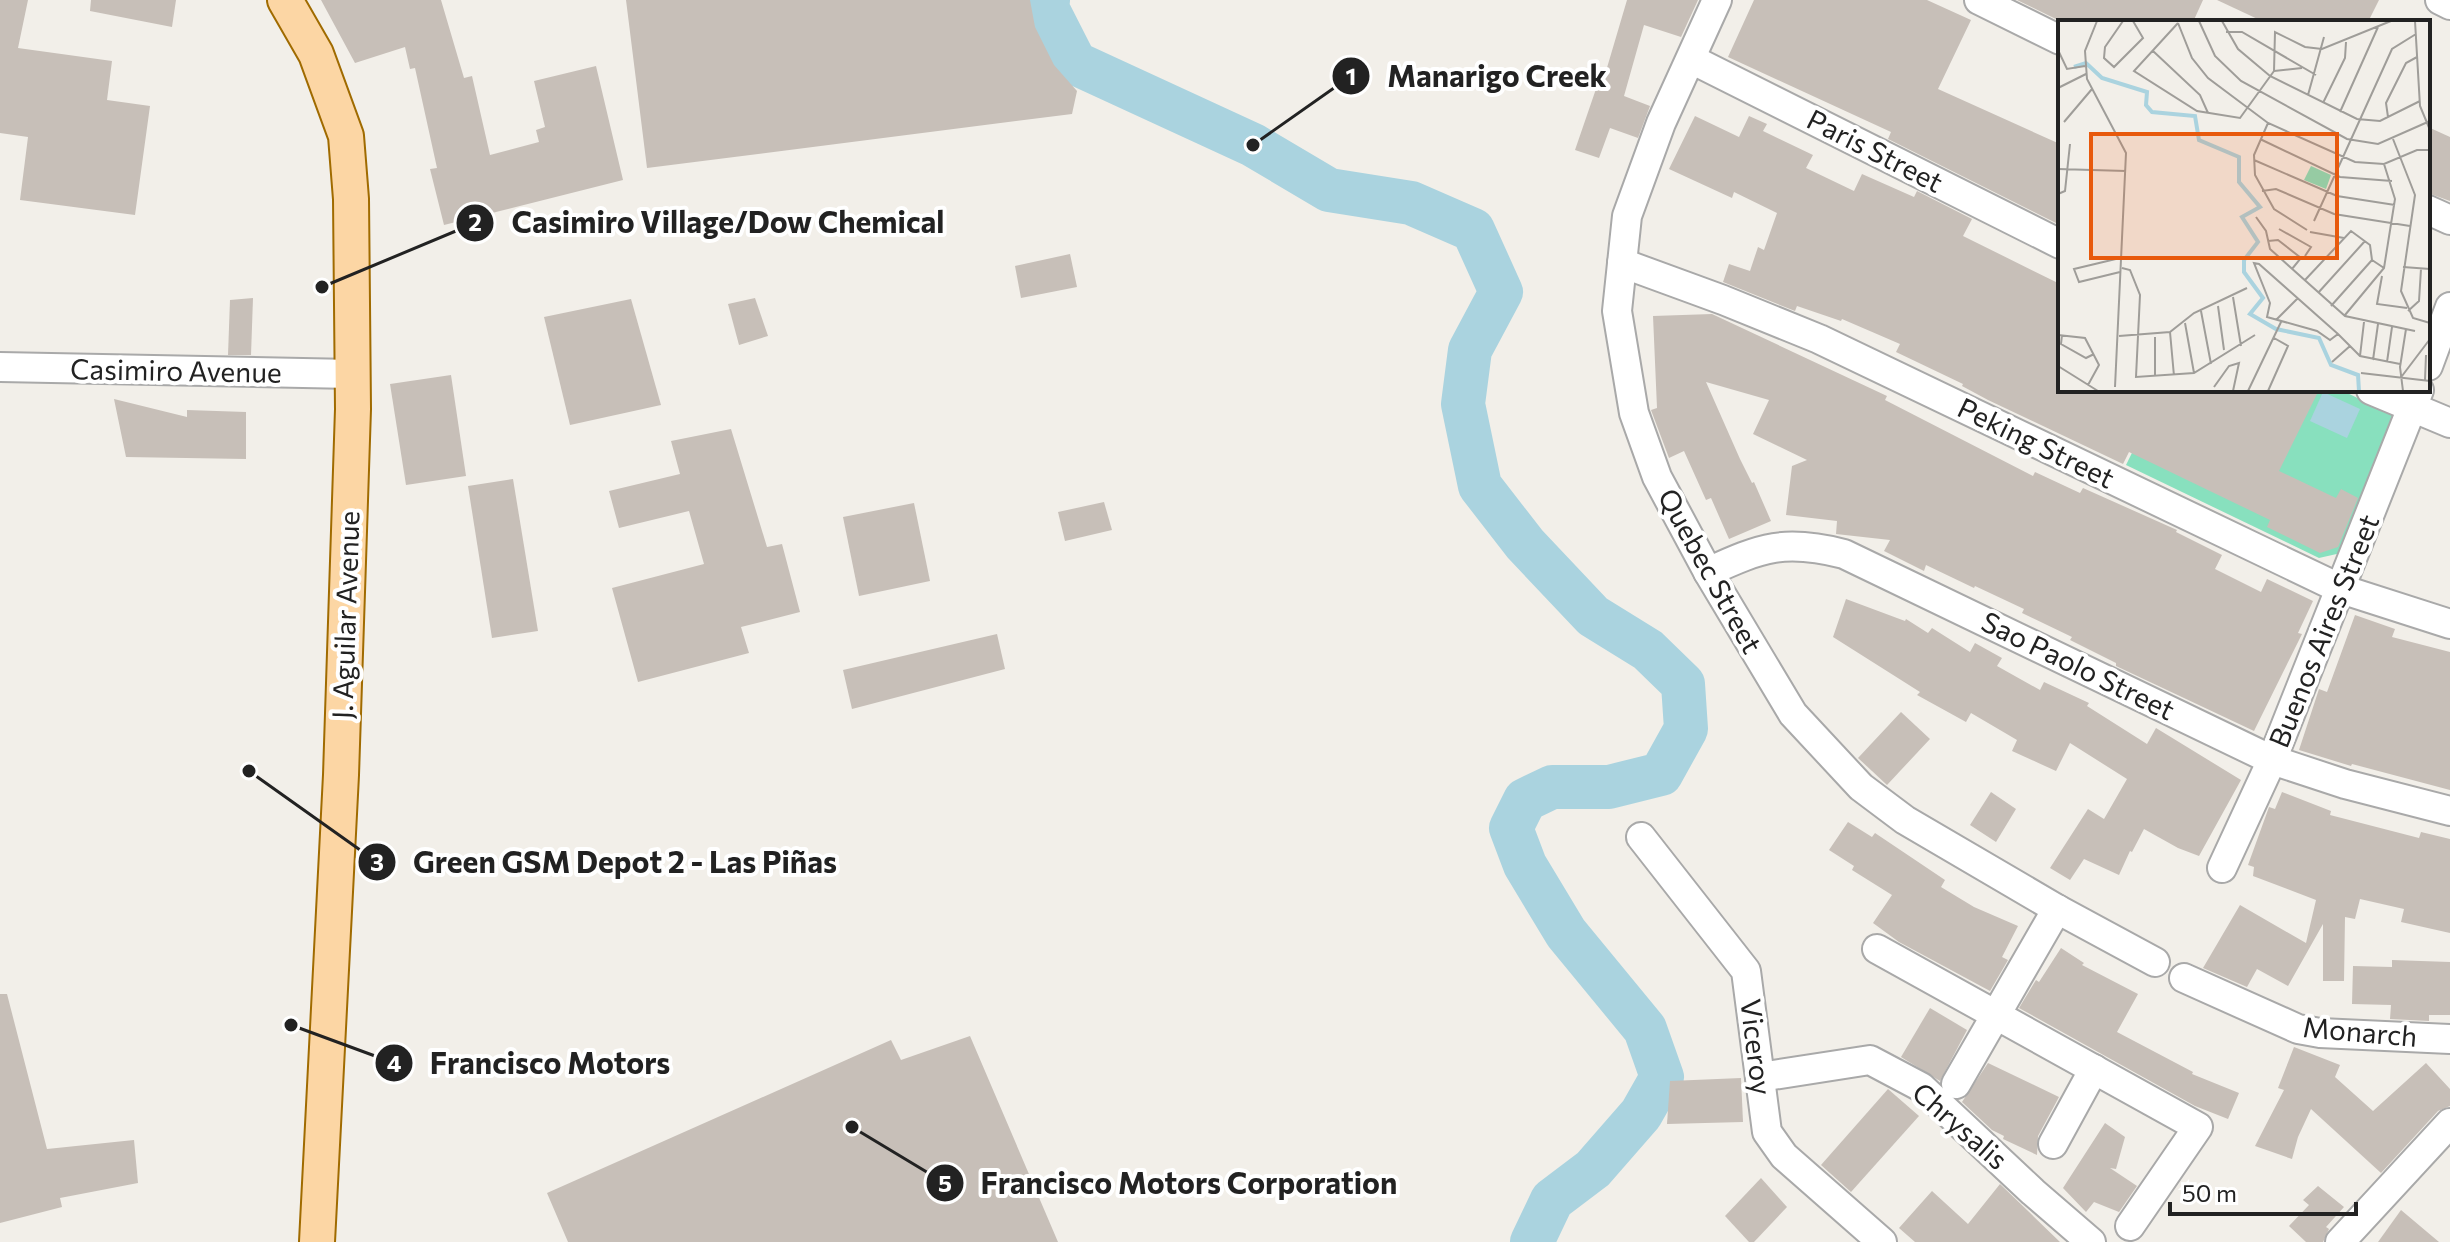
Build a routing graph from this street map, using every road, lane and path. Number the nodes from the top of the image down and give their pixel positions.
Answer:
1 (285, 0) edge
2 (1717, 0) edge
3 (1979, 0) edge
4 (2440, 0) edge
5 (2450, 5) edge
6 (2058, 39) edge
7 (1691, 59) junction
8 (2430, 211) edge
9 (2450, 220) edge
10 (2058, 243) edge
11 (1622, 263) junction
12 (2450, 307) edge
13 (2430, 361) edge
14 (0, 367) edge
15 (352, 374) junction
16 (2381, 392) edge
17 (2415, 399) edge
18 (2450, 423) edge
19 (1708, 572) junction
20 (2341, 589) junction
21 (2450, 624) edge
22 (2272, 760) junction
23 (2450, 811) edge
24 (1641, 837) dead end
25 (2222, 868) dead end
26 (2057, 909) junction
27 (1877, 949) dead end
28 (2155, 962) dead end
29 (2184, 978) dead end
30 (1996, 1015) junction
31 (2450, 1039) edge
32 (2094, 1069) junction
33 (1760, 1077) junction
34 (1956, 1084) dead end
35 (2450, 1123) edge
36 (2053, 1144) dead end
37 (2130, 1226) dead end
38 (314, 1241) edge
39 (1882, 1242) edge
40 (2091, 1242) edge
41 (2340, 1242) edge

1 - 15 main road, J. Aguilar Avenue
2 - 7 street, Quebec Street
3 - 6 street
4 - 5 street
7 - 10 street, Paris Street
7 - 11 street, Quebec Street
8 - 9 street
11 - 19 street, Quebec Street
11 - 20 street, Peking Street
12 - 13 street
14 - 15 street, Casimiro Avenue
15 - 38 main road, J. Aguilar Avenue
16 - 17 street
17 - 18 street
17 - 20 street, Buenos Aires Street
19 - 22 street, Sao Paolo Street
19 - 26 street, Quebec Street
20 - 21 street, Peking Street
20 - 22 street, Buenos Aires Street
22 - 23 street, Sao Paolo Street
22 - 25 street, Buenos Aires Street
24 - 33 street, Viceroy
26 - 28 street, Quebec Street
26 - 30 street
27 - 30 street
29 - 31 street, Monarch
30 - 32 street
30 - 34 street
32 - 36 street
32 - 37 street
33 - 39 street, Viceroy
33 - 40 street, Chrysalis
35 - 41 street

